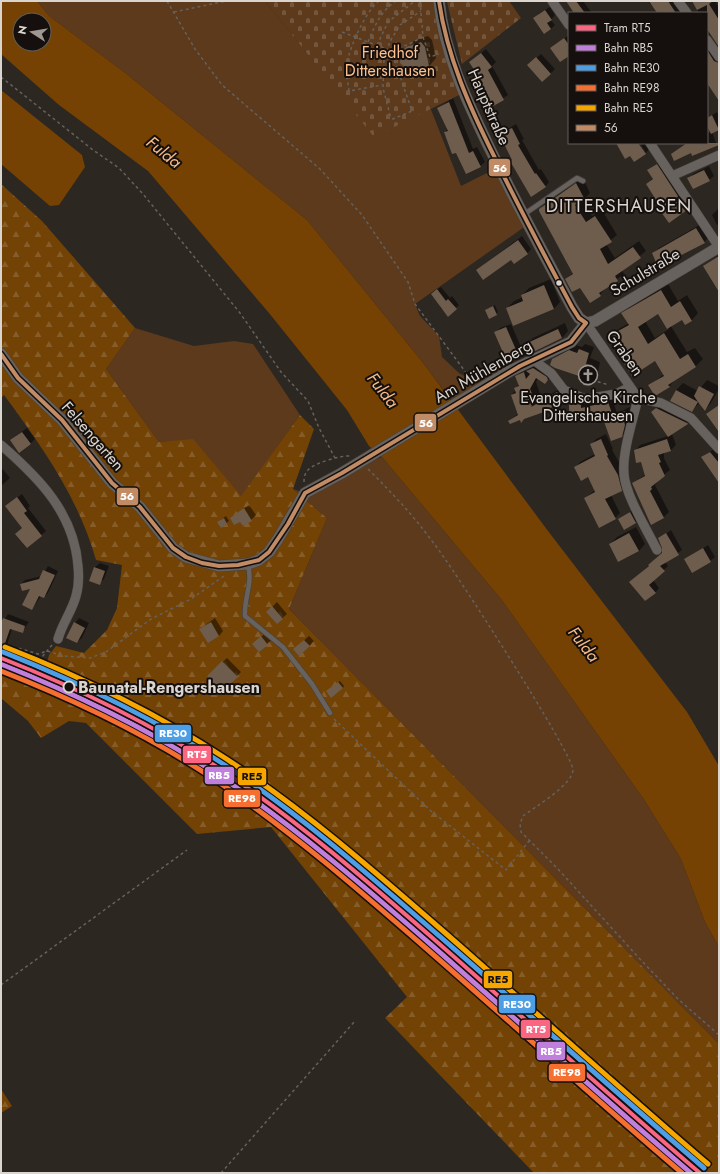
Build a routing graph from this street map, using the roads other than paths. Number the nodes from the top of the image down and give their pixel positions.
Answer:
1 (439, 1) edge
2 (552, 1) edge
3 (678, 1) edge
4 (686, 12) edge
5 (568, 24) edge
6 (708, 41) edge
7 (719, 57) edge
8 (651, 144) edge
9 (719, 155) edge
10 (672, 176) junction
11 (583, 181) dead end
12 (523, 216) junction
13 (719, 247) edge
14 (586, 323) junction
15 (1, 354) edge
16 (532, 359) junction
17 (626, 389) junction
18 (638, 398) junction
19 (1, 445) edge
20 (719, 449) edge
21 (657, 550) dead end
22 (243, 565) junction
23 (58, 639) dead end
24 (330, 713) road end

1 - 12 street, Hauptstraße
2 - 5 street
3 - 4 street
6 - 7 street
8 - 10 street
9 - 10 street
10 - 13 street
11 - 12 lane
12 - 14 street, Hauptstraße
13 - 14 street, Schulstraße
14 - 16 street, Am Mühlenberg
14 - 17 street, Graben
15 - 22 street, Felsengarten
16 - 17 street
16 - 22 street, Am Mühlenberg, bridge
17 - 18 street, Graben
18 - 20 street, Graben
18 - 21 street
19 - 23 street
22 - 24 lane

